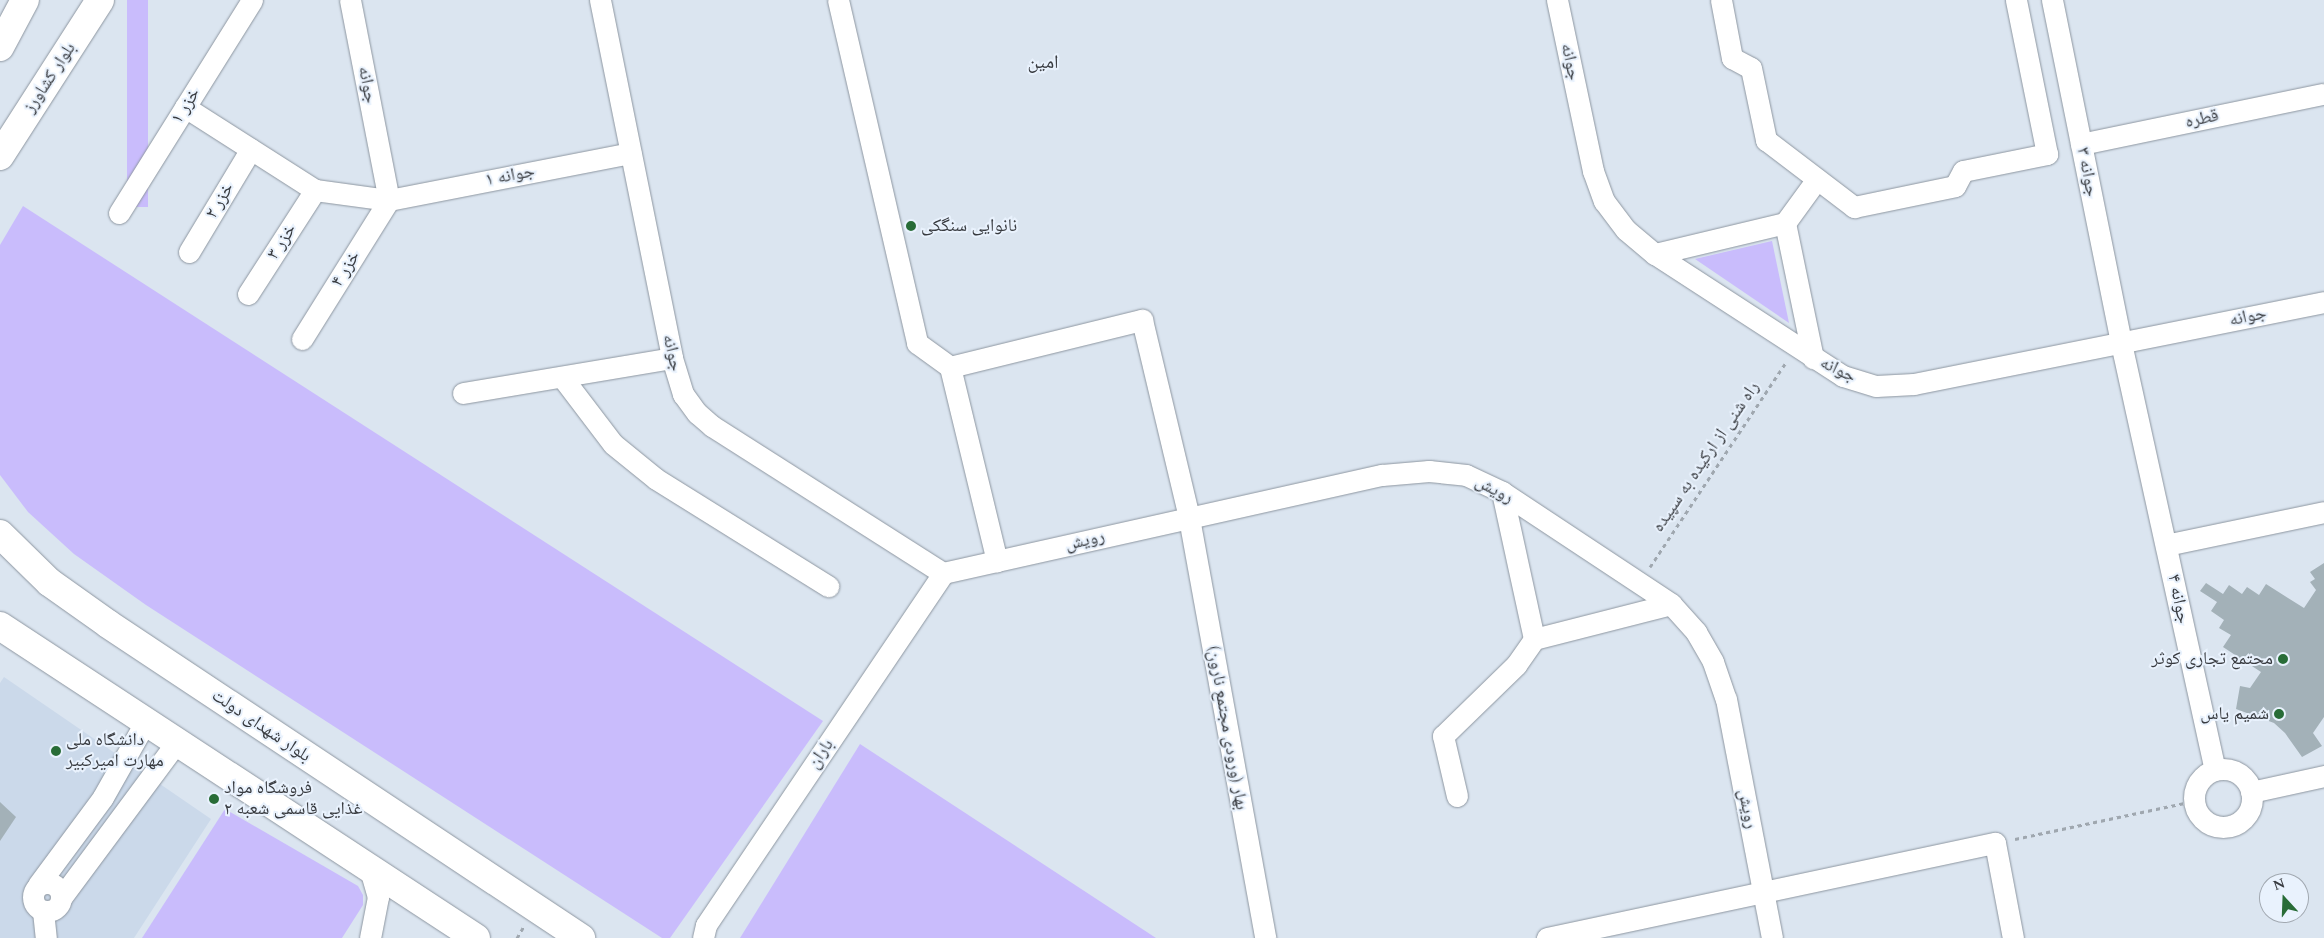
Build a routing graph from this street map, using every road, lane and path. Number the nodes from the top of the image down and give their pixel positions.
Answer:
1 (25, 0) edge
2 (100, 0) edge
3 (252, 0) edge
4 (350, 0) edge
5 (600, 0) edge
6 (838, 0) edge
7 (1557, 0) edge
8 (1721, 0) edge
9 (2016, 0) edge
10 (2052, 0) edge
11 (0, 47) edge
12 (2323, 94) dead end
13 (185, 107) junction
14 (2081, 144) junction
15 (251, 150) junction
16 (630, 153) junction
17 (0, 156) edge
18 (1817, 179) junction
19 (315, 190) junction
20 (389, 200) junction
21 (119, 213) dead end
22 (1785, 223) junction
23 (188, 252) dead end
24 (1655, 254) junction
25 (248, 294) dead end
26 (2324, 302) edge
27 (302, 339) dead end
28 (2121, 343) junction
29 (1804, 352) junction
30 (672, 358) junction
31 (950, 367) junction
32 (562, 377) junction
33 (463, 393) dead end
34 (1502, 492) junction
35 (2324, 512) edge
36 (1189, 518) junction
37 (1, 536) edge
38 (2166, 545) junction
39 (997, 561) junction
40 (942, 573) junction
41 (1639, 583) junction
42 (828, 586) dead end
43 (1671, 604) junction
44 (0, 626) edge
45 (1534, 639) junction
46 (146, 722) junction
47 (178, 742) junction
48 (2215, 770) junction
49 (2324, 776) edge
50 (2251, 792) junction
51 (1458, 796) dead end
52 (2194, 801) junction
53 (1995, 843) junction
54 (371, 872) junction
55 (38, 885) junction
56 (1764, 894) junction
57 (61, 898) junction
58 (43, 911) junction
59 (705, 932) edge
60 (1573, 935) edge
61 (46, 938) edge
62 (370, 938) edge
63 (476, 938) edge
64 (581, 938) edge
65 (689, 938) edge
66 (1265, 938) edge
67 (1546, 938) edge
68 (1772, 938) edge
69 (2013, 938) edge

1 - 11 main road
2 - 17 main road, بلوار کشاورز
3 - 13 street, خزر ۱
4 - 20 street, جوانه
5 - 16 street, جوانه
6 - 31 street
7 - 24 street, جوانه
8 - 18 street
9 - 18 street
10 - 14 street, جوانه ۳
12 - 14 street, قطره
13 - 15 street
13 - 21 street, خزر ۱
14 - 28 street, جوانه ۳
15 - 19 street
15 - 23 street, خزر ۲
16 - 20 street, جوانه ۱
16 - 30 street, جوانه
18 - 22 street
19 - 20 street, جوانه ۱
19 - 25 street, خزر ۳
20 - 27 street, خزر ۴
22 - 24 street
22 - 29 street
24 - 29 street, جوانه
26 - 28 street, جوانه
28 - 29 street, جوانه
28 - 38 street, جوانه ۴
29 - 41 path, راه شنی از ارکیده به سپیده
30 - 32 street
30 - 40 street, جوانه
31 - 36 street, بهار (ورودی مجتمع نارون)
31 - 39 street
32 - 33 street
32 - 42 street
34 - 36 street, رویش
34 - 41 street, رویش
34 - 45 street
35 - 38 street
36 - 39 street, رویش
36 - 66 street, بهار (ورودی مجتمع نارون)
37 - 64 main road, بلوار شهدای دولت
38 - 48 street, جوانه ۴
39 - 40 street, رویش
40 - 59 street, باران
41 - 43 street, رویش
43 - 45 street
43 - 56 street, رویش
44 - 46 main road
45 - 51 street
46 - 47 main road
46 - 55 street
47 - 54 main road
47 - 57 street
48 - 50 street
48 - 52 street
49 - 50 street
50 - 52 street
52 - 53 path
53 - 56 street
53 - 69 street
54 - 62 street
54 - 63 main road
55 - 57 street
55 - 58 street
56 - 60 street
56 - 68 street, رویش
57 - 58 street
58 - 61 street
59 - 65 street, باران
60 - 67 street

